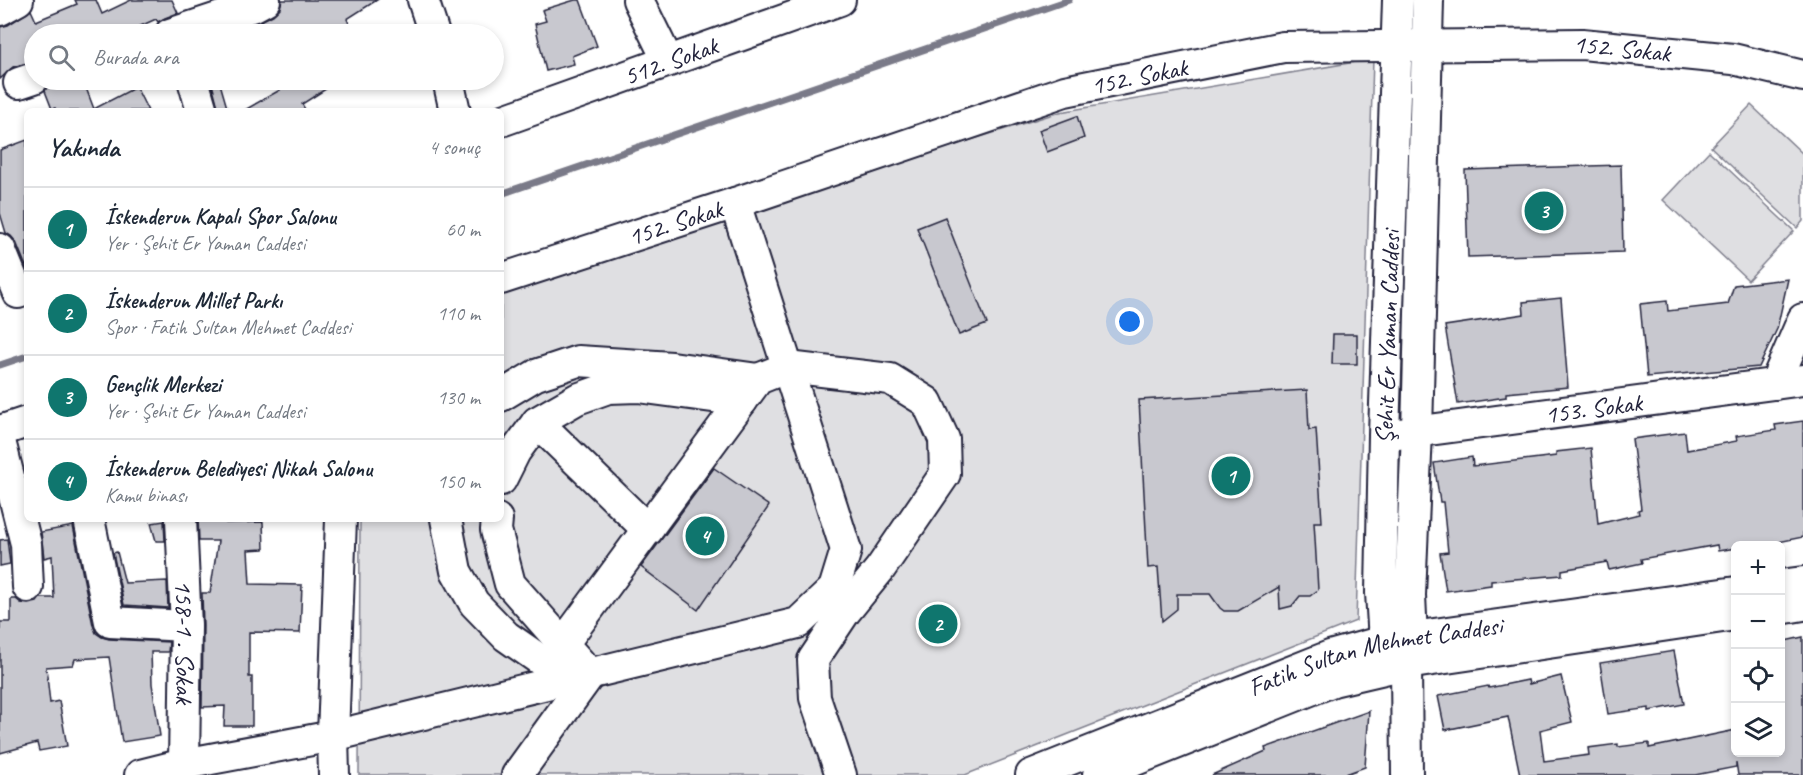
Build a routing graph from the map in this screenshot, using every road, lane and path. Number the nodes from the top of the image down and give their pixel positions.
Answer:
1 (18, 0) edge
2 (265, 0) edge
3 (423, 0) edge
4 (638, 0) edge
5 (840, 0) edge
6 (0, 10) edge
7 (1398, 23) edge
8 (1428, 23) edge
9 (204, 24) edge
10 (431, 24) edge
11 (668, 61) junction
12 (1803, 76) edge
13 (196, 90) edge
14 (450, 90) edge
15 (201, 108) edge
16 (454, 108) edge
17 (504, 120) edge
18 (735, 203) junction
19 (0, 249) edge
20 (504, 278) edge
21 (15, 294) edge
22 (1803, 319) edge
23 (788, 367) junction
24 (1789, 382) edge
25 (750, 390) junction
26 (504, 394) edge
27 (537, 422) junction
28 (24, 423) edge
29 (0, 431) edge
30 (1417, 432) junction
31 (1384, 435) junction
32 (0, 441) edge
33 (504, 474) edge
34 (90, 522) edge
35 (181, 522) edge
36 (341, 522) edge
37 (447, 522) edge
38 (497, 522) edge
39 (648, 530) junction
40 (1803, 582) edge
41 (1785, 584) edge
42 (28, 587) dead end
43 (1731, 593) edge
44 (1803, 605) edge
45 (1785, 608) edge
46 (1731, 615) edge
47 (186, 626) junction
48 (563, 644) junction
49 (1400, 648) junction
50 (581, 676) junction
51 (333, 736) junction
52 (184, 764) junction
53 (140, 775) edge
54 (334, 775) edge
55 (517, 775) edge
56 (841, 775) edge
57 (1031, 775) edge
58 (1098, 775) edge
59 (1407, 775) edge

1 - 6 street
2 - 9 street
3 - 10 street
4 - 11 street
5 - 11 street, 512. Sokak
7 - 8 street, 152. Sokak
7 - 18 street, 152. Sokak
7 - 31 street, Şehit Er Yaman Caddesi
8 - 12 street, 152. Sokak
8 - 30 street, Şehit Er Yaman Caddesi
11 - 17 street, 512. Sokak
13 - 15 street
14 - 16 street
18 - 20 street, 152. Sokak
18 - 23 street
19 - 21 street
22 - 24 street
23 - 25 street
23 - 50 street
23 - 56 street
24 - 30 street, 153. Sokak
25 - 26 street
25 - 27 street
25 - 39 street
27 - 33 street
27 - 39 street
28 - 29 street
30 - 31 street, 153. Sokak
30 - 49 street, Şehit Er Yaman Caddesi
31 - 49 street, Şehit Er Yaman Caddesi
32 - 42 street
34 - 47 street
35 - 47 street, 158-1 . Sokak
36 - 51 street
37 - 50 street
38 - 48 street
39 - 48 street
40 - 41 street
43 - 49 street, Fatih Sultan Mehmet Caddesi
44 - 45 street
46 - 49 street, Fatih Sultan Mehmet Caddesi
47 - 52 street, 158-1 . Sokak
48 - 50 street
49 - 57 street, Fatih Sultan Mehmet Caddesi
49 - 58 street, Fatih Sultan Mehmet Caddesi
49 - 59 street, Şehit Er Yaman Caddesi
50 - 51 street
50 - 55 street
51 - 52 street
51 - 54 street
52 - 53 street

